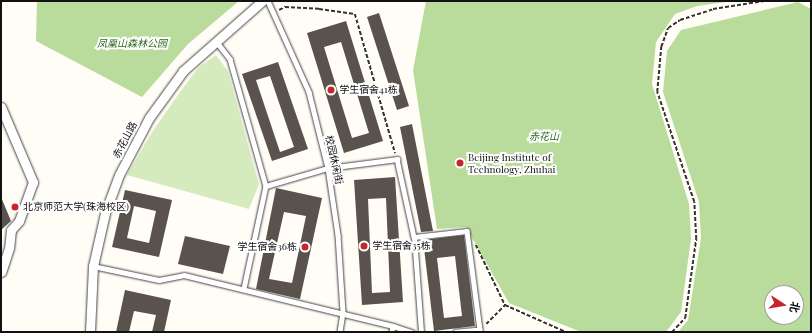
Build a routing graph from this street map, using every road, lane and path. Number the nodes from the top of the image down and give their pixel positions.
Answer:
1 (262, 1) edge
2 (268, 1) edge
3 (764, 1) edge
4 (273, 12) junction
5 (215, 40) junction
6 (1, 107) edge
7 (397, 159) junction
8 (328, 168) junction
9 (266, 186) junction
10 (467, 231) junction
11 (414, 237) junction
12 (93, 266) junction
13 (1, 272) edge
14 (244, 288) junction
15 (505, 305) junction
16 (343, 313) junction
17 (393, 326) junction
18 (480, 330) junction
19 (90, 332) edge
20 (340, 332) edge
21 (392, 332) edge
22 (412, 332) edge
23 (421, 332) edge
24 (456, 332) edge
25 (566, 332) edge
26 (672, 332) edge

1 - 5 street, 赤花山路
2 - 4 lane, 校园休闲街
3 - 26 path
4 - 7 path
4 - 8 lane, 校园休闲街
5 - 9 lane
5 - 12 street, 赤花山路
6 - 13 street
7 - 8 lane
7 - 11 lane
8 - 9 lane
8 - 16 lane, 校园休闲街
9 - 14 lane
10 - 11 lane
10 - 15 path
10 - 18 lane
11 - 23 lane
12 - 14 lane
12 - 19 street, 赤花山路
14 - 16 lane
15 - 18 path
15 - 25 path
16 - 17 lane
16 - 20 lane, 校园休闲街
17 - 21 lane
17 - 22 lane
18 - 24 lane

